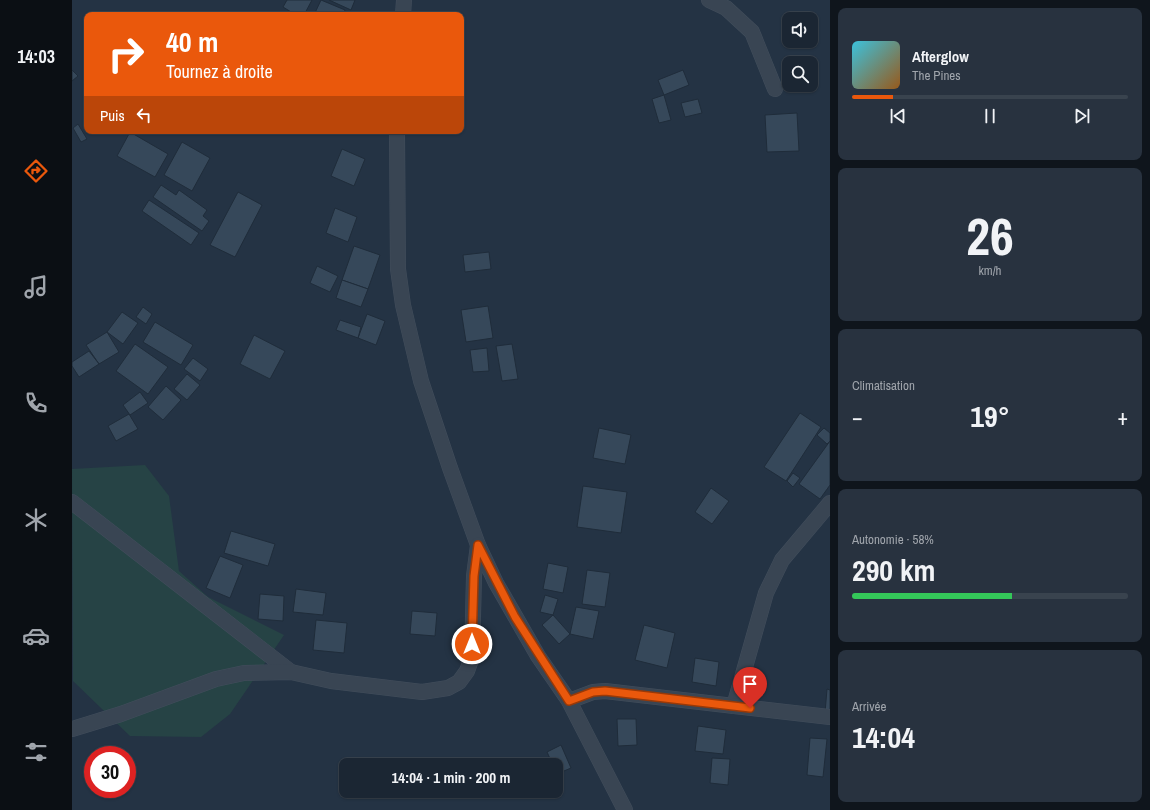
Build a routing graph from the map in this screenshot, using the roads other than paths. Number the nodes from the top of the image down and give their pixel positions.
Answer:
1 (404, 0) edge
2 (709, 0) edge
3 (403, 12) edge
4 (775, 89) dead end
5 (397, 134) edge
6 (72, 502) edge
7 (830, 503) edge
8 (478, 545) junction
9 (291, 672) junction
10 (569, 701) junction
11 (734, 706) junction
12 (830, 717) edge
13 (72, 729) edge
14 (625, 810) edge

1 - 3 street
2 - 4 street
5 - 8 street
6 - 9 street
7 - 11 street
8 - 9 street
8 - 10 street
9 - 13 street
10 - 11 street
10 - 14 street
11 - 12 street

